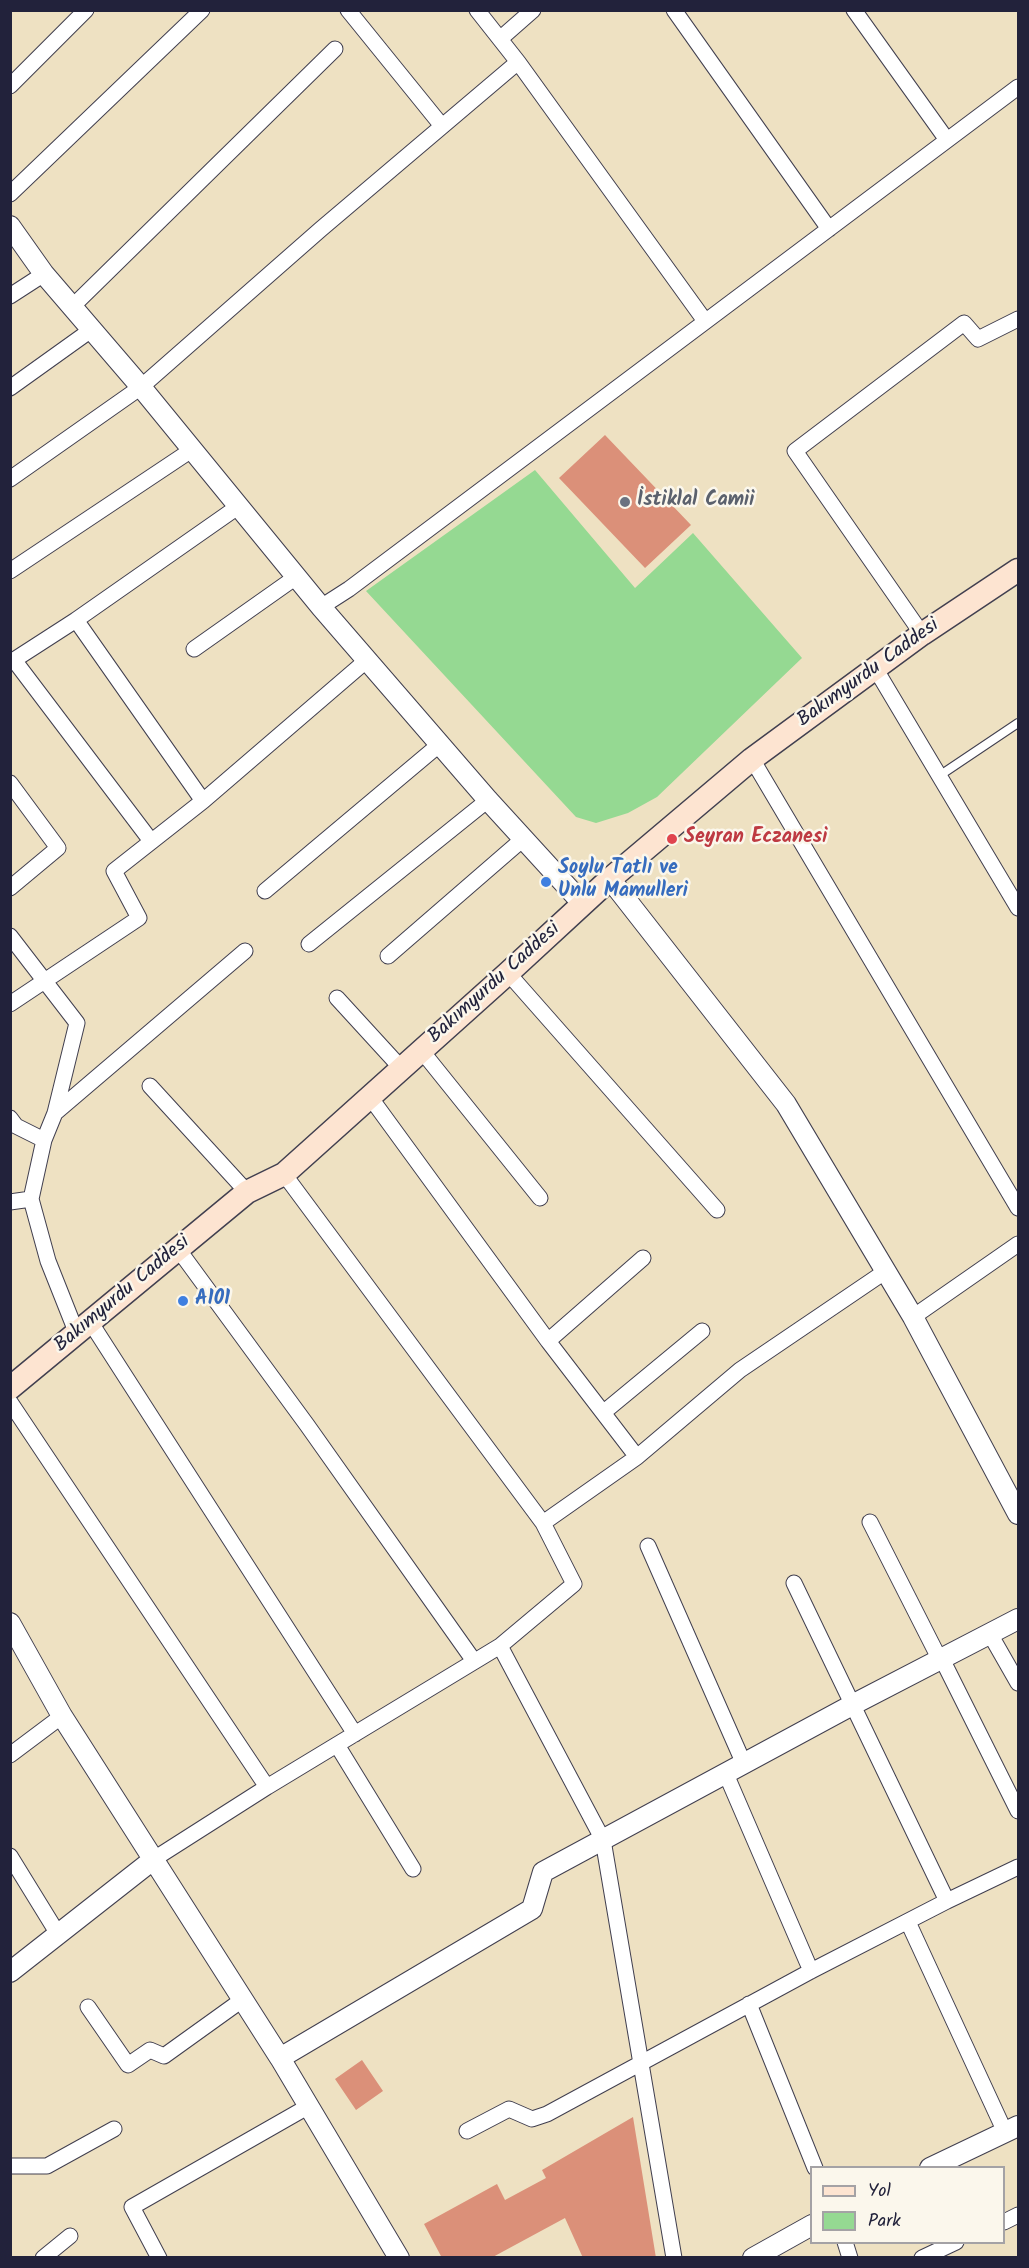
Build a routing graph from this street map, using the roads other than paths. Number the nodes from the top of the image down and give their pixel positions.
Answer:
1 (86, 10) edge
2 (202, 10) edge
3 (348, 10) edge
4 (477, 10) edge
5 (533, 10) edge
6 (674, 10) edge
7 (854, 10) edge
8 (500, 39) junction
9 (335, 49) dead end
10 (518, 62) junction
11 (10, 86) edge
12 (1018, 87) edge
13 (442, 126) junction
14 (947, 140) junction
15 (10, 194) edge
16 (10, 226) edge
17 (830, 229) junction
18 (44, 274) junction
19 (10, 297) edge
20 (73, 306) junction
21 (1018, 319) edge
22 (705, 321) junction
23 (92, 330) junction
24 (141, 387) junction
25 (10, 388) edge
26 (192, 449) junction
27 (10, 479) edge
28 (239, 506) junction
29 (1018, 570) edge
30 (10, 571) edge
31 (296, 578) junction
32 (321, 608) junction
33 (76, 620) junction
34 (922, 634) junction
35 (194, 649) dead end
36 (367, 660) junction
37 (876, 668) junction
38 (1018, 723) edge
39 (440, 744) junction
40 (752, 759) junction
41 (939, 776) junction
42 (10, 783) edge
43 (488, 800) junction
44 (203, 801) junction
45 (523, 840) junction
46 (151, 841) junction
47 (610, 879) junction
48 (10, 888) edge
49 (265, 891) dead end
50 (583, 904) junction
51 (1018, 908) edge
52 (10, 936) edge
53 (309, 944) dead end
54 (245, 951) dead end
55 (388, 956) dead end
56 (508, 974) junction
57 (46, 981) junction
58 (337, 998) dead end
59 (10, 1004) edge
60 (422, 1050) junction
61 (402, 1069) junction
62 (150, 1086) dead end
63 (370, 1097) junction
64 (55, 1113) junction
65 (10, 1118) edge
66 (44, 1140) junction
67 (284, 1174) junction
68 (247, 1192) junction
69 (540, 1198) dead end
70 (31, 1199) junction
71 (10, 1202) edge
72 (1018, 1208) edge
73 (717, 1210) dead end
74 (1018, 1244) edge
75 (178, 1249) junction
76 (643, 1258) dead end
77 (886, 1271) junction
78 (913, 1317) junction
79 (84, 1329) junction
80 (702, 1331) dead end
81 (548, 1341) junction
82 (10, 1388) edge
83 (10, 1402) edge
84 (604, 1412) junction
85 (637, 1457) junction
86 (1018, 1514) edge
87 (870, 1522) dead end
88 (543, 1523) junction
89 (648, 1546) dead end
90 (794, 1583) dead end
91 (1018, 1619) edge
92 (10, 1623) edge
93 (990, 1634) junction
94 (500, 1646) junction
95 (941, 1660) junction
96 (474, 1661) junction
97 (1018, 1683) edge
98 (854, 1704) junction
99 (62, 1716) junction
100 (356, 1734) junction
101 (337, 1745) junction
102 (10, 1755) edge
103 (744, 1764) junction
104 (726, 1774) junction
105 (267, 1787) junction
106 (1018, 1811) edge
107 (603, 1840) junction
108 (10, 1856) edge
109 (154, 1859) junction
110 (1018, 1867) edge
111 (413, 1869) dead end
112 (947, 1901) junction
113 (908, 1922) junction
114 (58, 1934) junction
115 (811, 1971) junction
116 (10, 1972) edge
117 (242, 2000) junction
118 (749, 2004) junction
119 (88, 2007) dead end
120 (280, 2058) junction
121 (642, 2062) junction
122 (309, 2106) junction
123 (1012, 2129) edge
124 (114, 2130) dead end
125 (467, 2131) dead end
126 (10, 2166) edge
127 (814, 2166) edge
128 (934, 2166) edge
129 (810, 2226) edge
130 (70, 2236) dead end
131 (952, 2244) edge
132 (43, 2258) edge
133 (159, 2258) edge
134 (399, 2258) edge
135 (674, 2258) edge
136 (753, 2258) edge
137 (922, 2258) edge

1 - 11 street
2 - 15 street
3 - 13 street
4 - 8 street
5 - 8 street
6 - 17 street
7 - 14 street
8 - 10 street
9 - 20 street
10 - 13 street
10 - 22 street
12 - 14 street
13 - 24 street
14 - 17 street
16 - 18 street
17 - 22 street
18 - 19 street
18 - 20 street
20 - 23 street
21 - 34 street
22 - 32 street
23 - 24 street
23 - 25 street
24 - 26 street
24 - 27 street
26 - 28 street
26 - 30 street
28 - 31 street
28 - 33 street
29 - 34 main road, Bakımyurdu Caddesi
31 - 32 street
31 - 35 street
32 - 36 street
33 - 44 street
33 - 46 street
34 - 37 main road, Bakımyurdu Caddesi
36 - 39 street
36 - 44 street
37 - 40 main road, Bakımyurdu Caddesi
37 - 41 street
38 - 41 lane
39 - 43 street
39 - 49 street
40 - 47 main road, Bakımyurdu Caddesi
40 - 72 street
41 - 51 street
42 - 48 street
43 - 45 street
43 - 53 street
44 - 46 street
45 - 50 street
45 - 55 street
46 - 57 street
47 - 50 main road, Bakımyurdu Caddesi
47 - 77 street
50 - 56 main road, Bakımyurdu Caddesi
52 - 57 street
54 - 64 street
56 - 60 main road, Bakımyurdu Caddesi
56 - 73 street
57 - 59 street
57 - 64 street
58 - 61 street
60 - 61 main road, Bakımyurdu Caddesi
60 - 69 street
61 - 63 main road, Bakımyurdu Caddesi
62 - 68 street
63 - 67 main road, Bakımyurdu Caddesi
63 - 81 street
64 - 66 street
65 - 66 street
66 - 70 street
67 - 68 main road, Bakımyurdu Caddesi
67 - 88 street
68 - 75 main road, Bakımyurdu Caddesi
70 - 71 street
70 - 79 street
74 - 78 street
75 - 79 main road, Bakımyurdu Caddesi
75 - 96 street
76 - 81 street
77 - 78 street
77 - 85 street
78 - 86 street
79 - 82 main road, Bakımyurdu Caddesi
79 - 100 street
80 - 84 street
81 - 84 street
83 - 105 street
84 - 85 street
85 - 88 street
87 - 95 street
88 - 94 street
89 - 103 street
90 - 98 street
91 - 93 street
92 - 99 street
93 - 95 street
93 - 97 street
94 - 96 street
94 - 107 street
95 - 98 street
95 - 106 street
96 - 100 street
98 - 103 street
98 - 112 street
99 - 102 street
99 - 109 street
100 - 101 street
101 - 105 street
101 - 111 street
103 - 104 street
104 - 107 street
104 - 115 street
105 - 109 street
107 - 120 street
107 - 121 street
108 - 114 street
109 - 114 street
109 - 117 street
110 - 112 street
112 - 113 street
113 - 115 street
113 - 123 street
114 - 116 street
115 - 118 street
117 - 119 street
117 - 120 street
118 - 121 street
118 - 127 street
120 - 122 street
121 - 125 street
121 - 135 street
122 - 133 street
122 - 134 street
123 - 128 street
124 - 126 street
129 - 136 street
130 - 132 street
131 - 137 street

